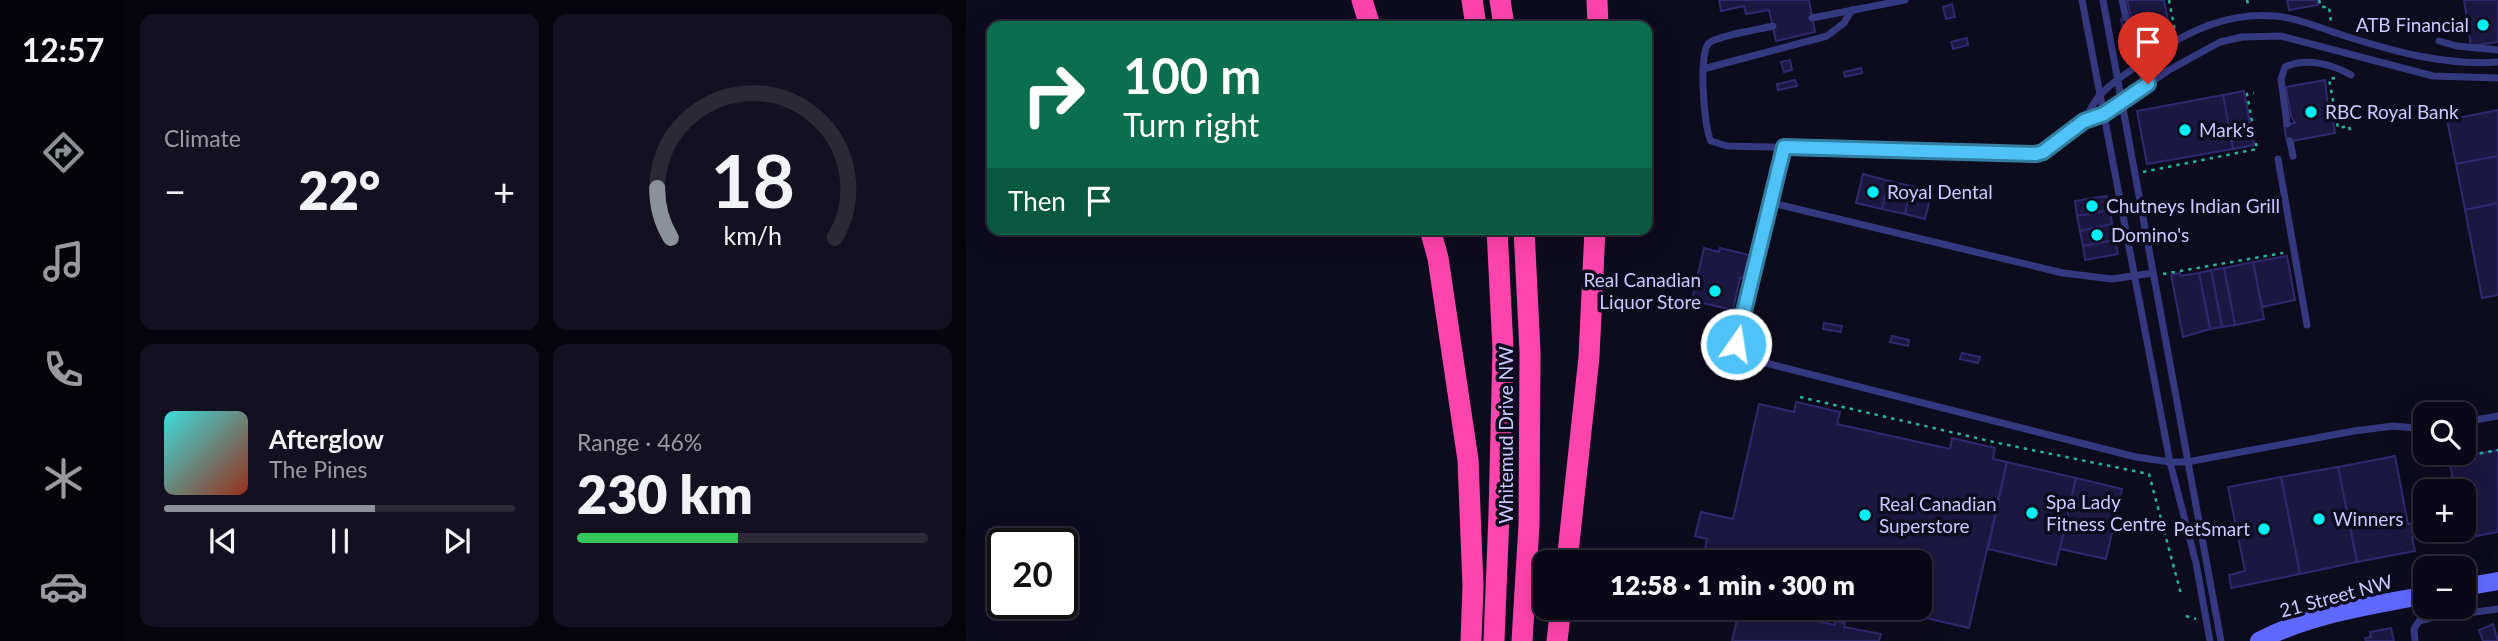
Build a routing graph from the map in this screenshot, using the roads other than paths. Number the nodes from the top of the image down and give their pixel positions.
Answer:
1 (1362, 0) edge
2 (1373, 0) edge
3 (1472, 0) edge
4 (1500, 0) edge
5 (1597, 0) edge
6 (1905, 0) edge
7 (2082, 0) edge
8 (2103, 0) edge
9 (2122, 0) edge
10 (1852, 10) junction
11 (1812, 18) dead end
12 (2126, 18) dead end
13 (1368, 21) edge
14 (1378, 21) edge
15 (1475, 21) edge
16 (1503, 21) edge
17 (1598, 21) edge
18 (1773, 26) dead end
19 (2128, 29) dead end
20 (2440, 41) dead end
21 (2498, 50) edge
22 (2498, 62) edge
23 (2137, 68) junction
24 (1703, 69) junction
25 (2351, 75) dead end
26 (2498, 78) edge
27 (2118, 81) junction
28 (2148, 84) junction
29 (2100, 94) junction
30 (2121, 101) junction
31 (2104, 114) junction
32 (2084, 121) junction
33 (2287, 124) dead end
34 (2290, 141) dead end
35 (1784, 147) junction
36 (2293, 156) dead end
37 (2278, 159) dead end
38 (1772, 203) junction
39 (1432, 235) edge
40 (1497, 235) edge
41 (1524, 235) edge
42 (1595, 235) edge
43 (2154, 273) junction
44 (2134, 277) junction
45 (2307, 324) dead end
46 (2498, 416) edge
47 (2476, 420) edge
48 (2413, 428) edge
49 (2170, 462) junction
50 (2188, 462) junction
51 (1568, 550) edge
52 (2498, 580) edge
53 (2476, 585) edge
54 (2413, 597) edge
55 (2498, 609) edge
56 (1559, 620) edge
57 (1471, 641) edge
58 (1493, 641) edge
59 (1522, 641) edge
60 (1557, 641) edge
61 (2210, 641) edge
62 (2221, 641) edge
63 (2259, 641) edge
64 (2415, 641) edge

1 - 13 highway
2 - 14 highway
3 - 15 highway
4 - 16 highway
5 - 17 highway
6 - 10 lane
7 - 29 lane
8 - 27 lane
9 - 12 lane
10 - 11 lane
10 - 24 lane
18 - 24 lane
19 - 23 lane
20 - 21 lane
22 - 23 lane
23 - 27 lane
23 - 28 lane
24 - 35 lane
25 - 33 lane
26 - 28 lane
27 - 29 lane
27 - 30 lane
28 - 30 lane
29 - 31 lane
29 - 32 lane
30 - 31 lane
30 - 43 lane
31 - 32 lane
31 - 44 lane
32 - 35 lane
34 - 36 lane
35 - 38 lane
37 - 45 lane
38 - 44 lane
38 - 49 lane
39 - 57 highway
40 - 58 highway, Whitemud Drive NW
41 - 59 highway, Whitemud Drive NW
42 - 51 highway
43 - 44 lane
43 - 50 lane
44 - 49 lane
46 - 47 lane
48 - 50 lane
49 - 50 lane
49 - 61 lane
50 - 62 lane
52 - 53 street
54 - 63 street, 21 Street NW
55 - 64 lane
56 - 60 highway

